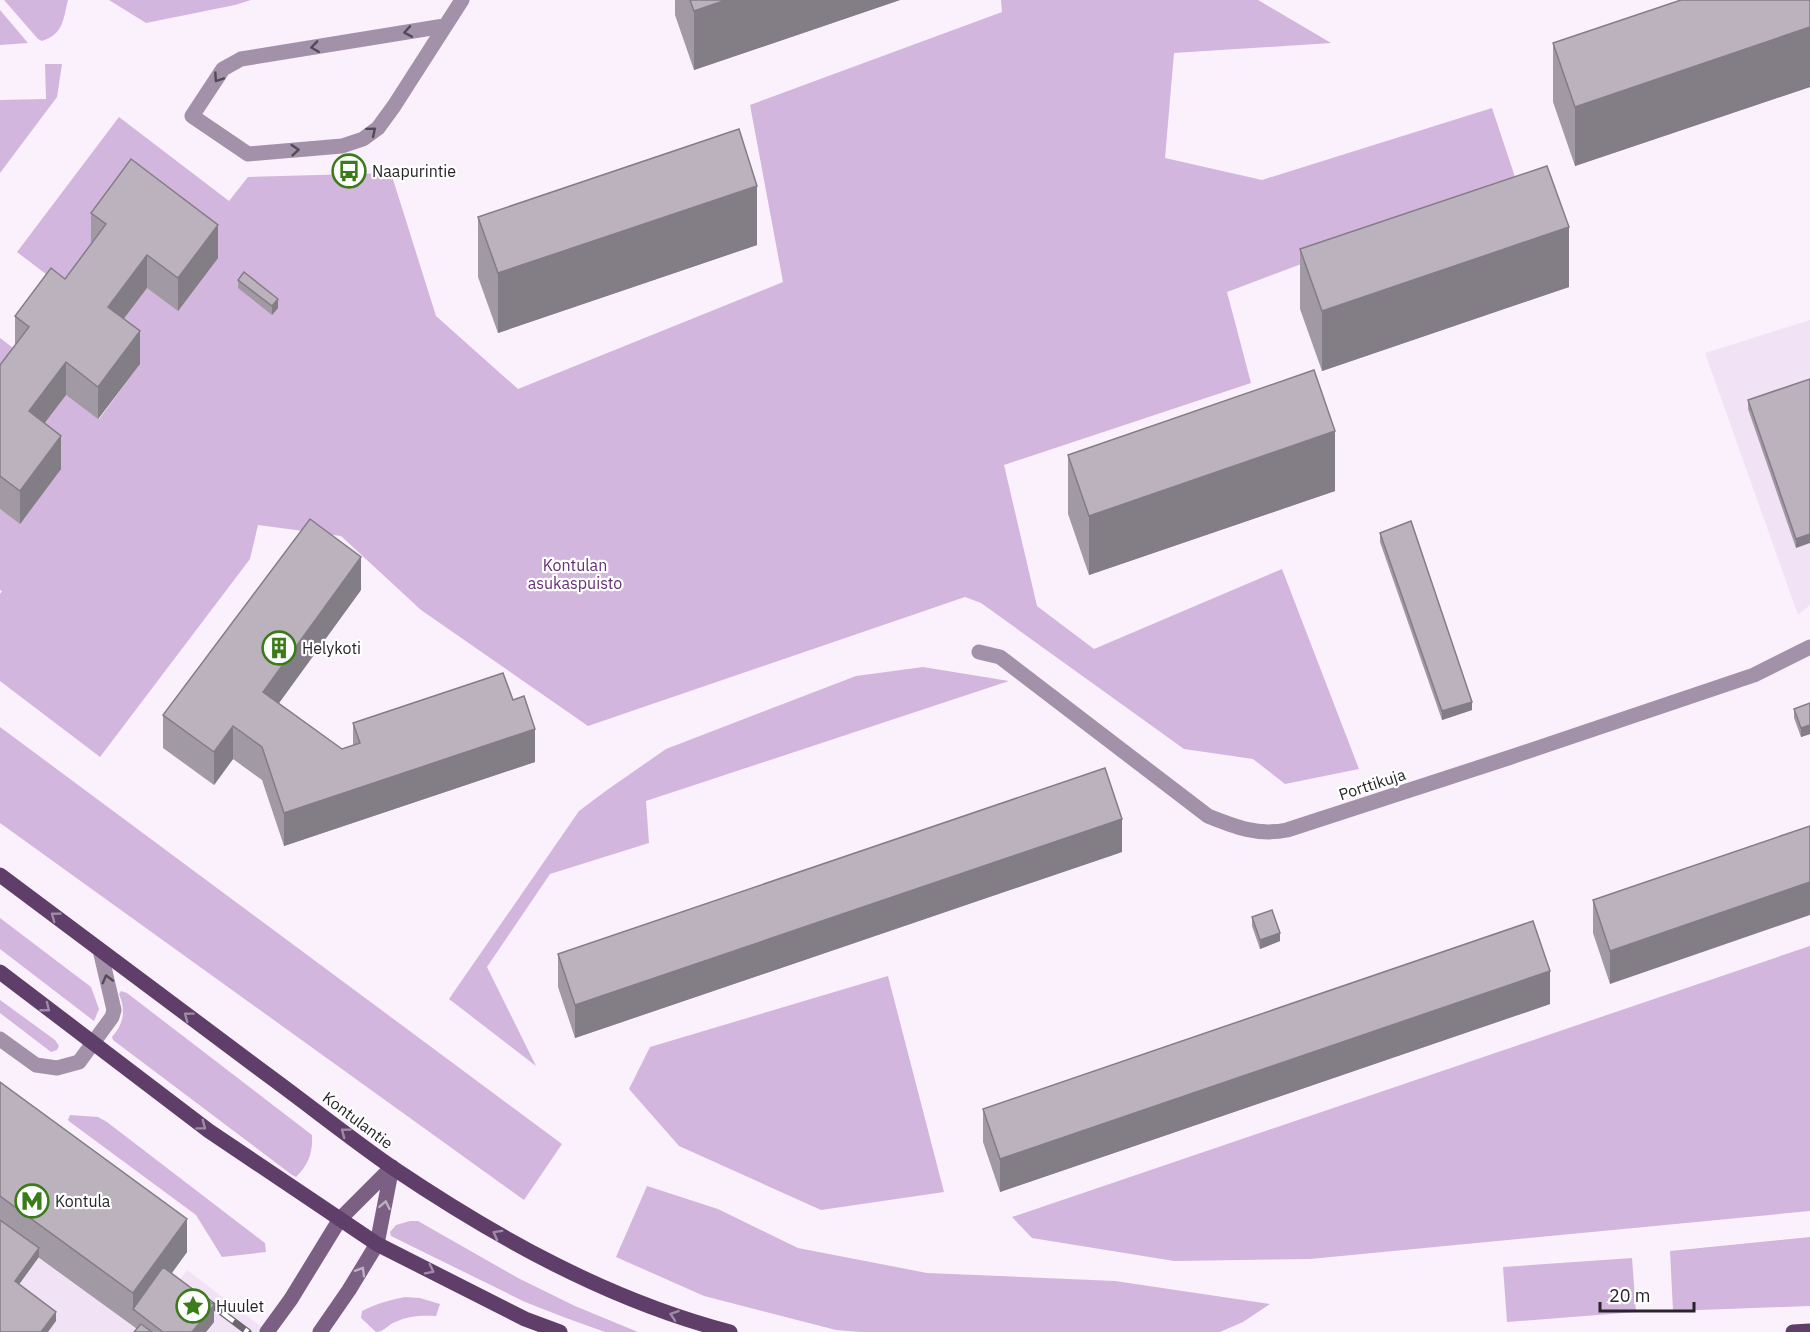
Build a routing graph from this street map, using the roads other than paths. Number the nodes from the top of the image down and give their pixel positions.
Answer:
1 (462, 0) edge
2 (444, 26) junction
3 (1810, 647) edge
4 (979, 652) dead end
5 (3, 880) edge
6 (100, 950) junction
7 (0, 972) edge
8 (0, 1038) edge
9 (93, 1044) junction
10 (392, 1167) junction
11 (340, 1219) junction
12 (378, 1244) junction
13 (1810, 1331) edge
14 (267, 1332) edge
15 (320, 1332) edge
16 (560, 1332) edge
17 (730, 1332) edge
18 (1792, 1332) edge

1 - 2 street
2 -> 2 street
3 - 4 street, Porttikuja
6 -> 5 main road, Kontulantie
9 -> 6 street
10 -> 6 main road, Kontulantie
7 -> 9 main road
8 - 9 street
9 -> 11 main road
10 - 11 main road
12 -> 10 main road
17 -> 10 main road, Kontulantie
11 - 12 main road
11 - 14 main road
15 -> 12 main road
12 -> 16 main road
13 - 18 main road

